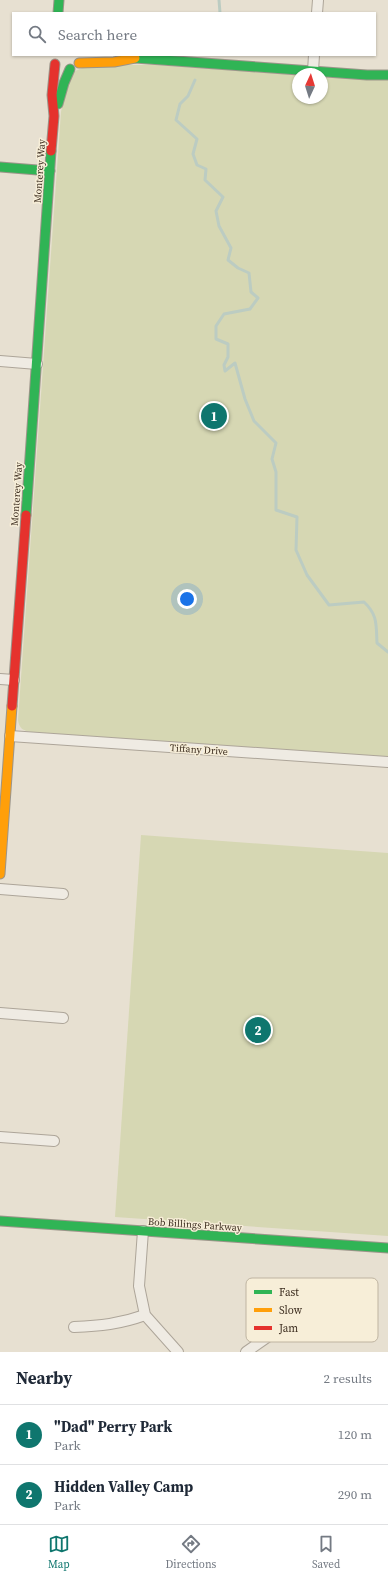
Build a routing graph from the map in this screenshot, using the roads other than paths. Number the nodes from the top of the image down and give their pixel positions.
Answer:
1 (58, 0) edge
2 (66, 0) edge
3 (318, 0) edge
4 (58, 12) edge
5 (67, 12) edge
6 (317, 12) edge
7 (128, 56) edge
8 (314, 56) edge
9 (135, 58) junction
10 (53, 59) edge
11 (80, 59) edge
12 (313, 68) edge
13 (70, 69) junction
14 (292, 69) edge
15 (328, 72) edge
16 (388, 75) edge
17 (54, 116) junction
18 (0, 168) edge
19 (50, 171) junction
20 (0, 361) edge
21 (37, 364) junction
22 (0, 679) edge
23 (14, 680) junction
24 (10, 736) junction
25 (388, 762) edge
26 (0, 874) edge
27 (0, 889) edge
28 (63, 894) dead end
29 (0, 1013) edge
30 (63, 1018) dead end
31 (0, 1137) edge
32 (54, 1141) dead end
33 (0, 1221) edge
34 (143, 1231) junction
35 (388, 1248) edge
36 (144, 1315) junction
37 (74, 1327) dead end
38 (260, 1342) edge
39 (178, 1352) edge
40 (246, 1352) edge

1 - 4 street
2 - 5 street
3 - 6 street
7 - 9 street
8 - 12 street
9 - 11 street
9 - 14 street
10 - 13 street
10 - 17 street, Monterey Way
11 - 13 street
13 - 17 street, Monterey Way
15 - 16 street
17 - 19 street, Monterey Way
18 - 19 street
19 - 21 street, Monterey Way
20 - 21 street
21 - 23 street, Monterey Way
22 - 23 street
23 - 24 street, Monterey Way
24 - 25 street, Tiffany Drive
24 - 26 street, Monterey Way
27 - 28 street
29 - 30 street
31 - 32 street
33 - 34 street, Bob Billings Parkway
34 - 35 street, Bob Billings Parkway
34 - 36 street
36 - 37 street
36 - 39 street
38 - 40 street

